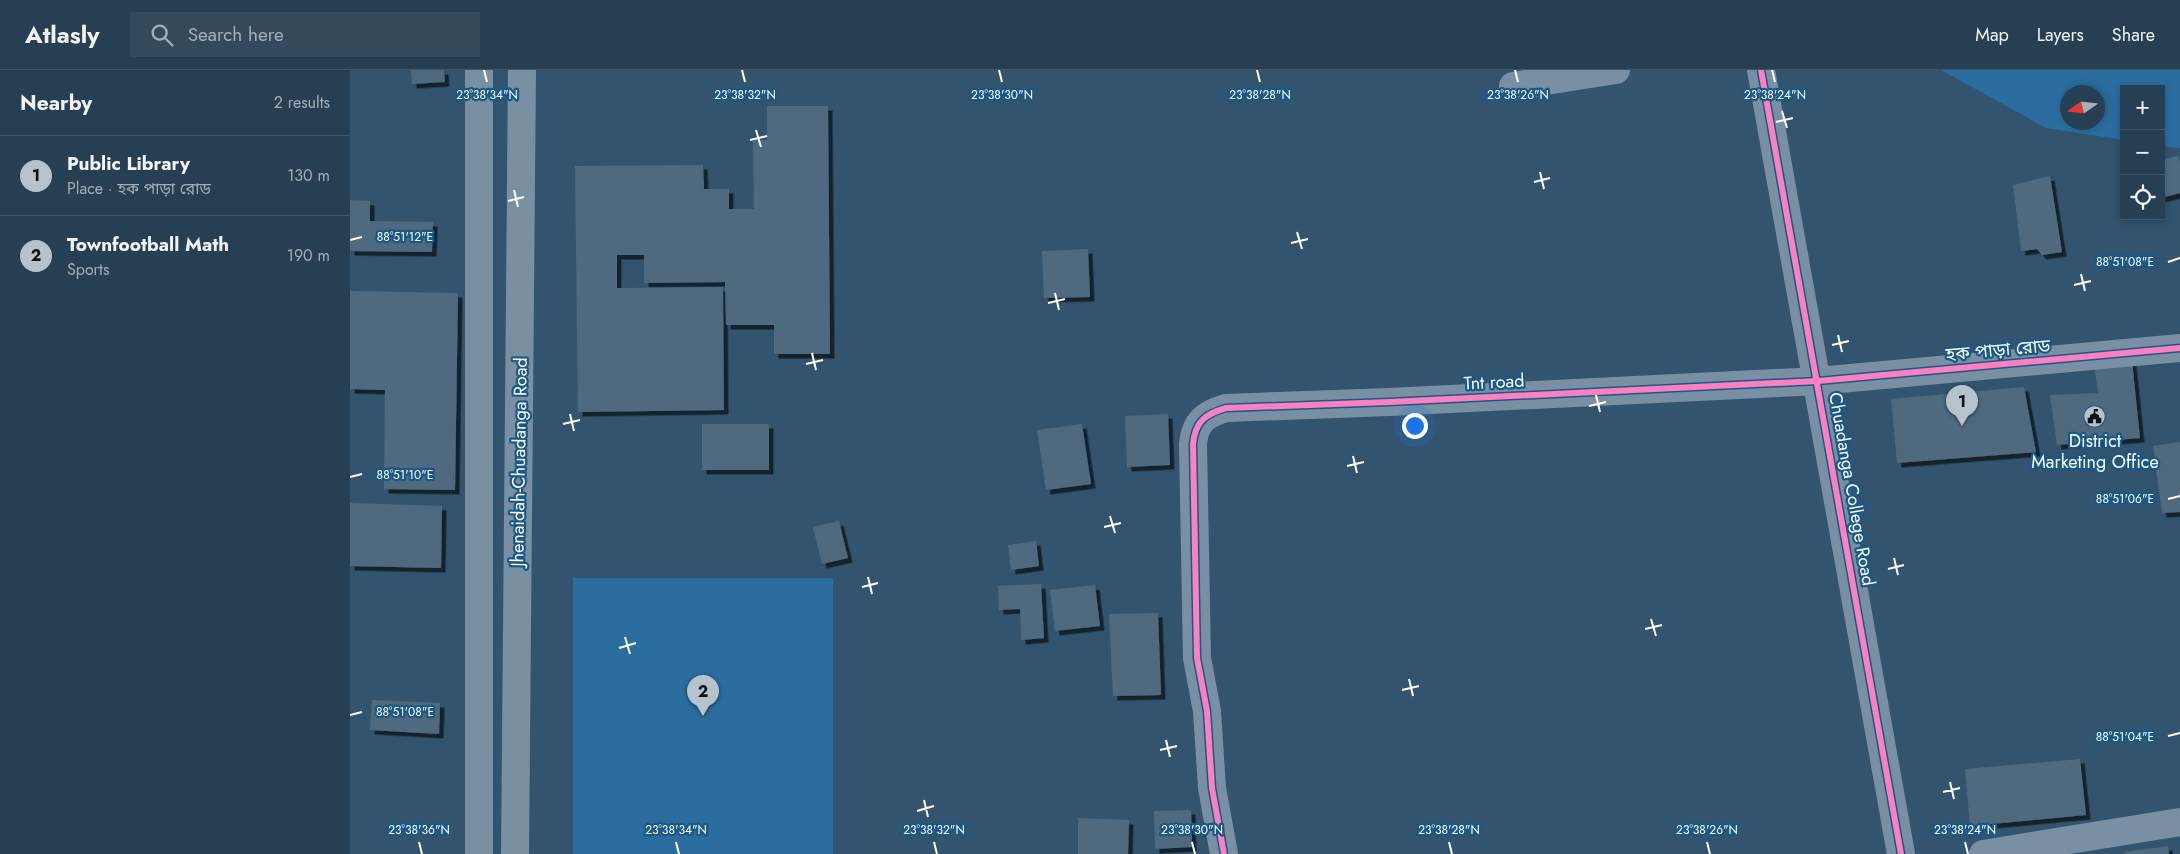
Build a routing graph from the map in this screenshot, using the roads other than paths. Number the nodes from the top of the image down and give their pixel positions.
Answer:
1 (479, 70) edge
2 (522, 70) edge
3 (1616, 70) edge
4 (1761, 70) edge
5 (1513, 86) dead end
6 (2180, 348) edge
7 (1818, 381) junction
8 (2180, 822) edge
9 (479, 854) edge
10 (515, 854) edge
11 (1224, 854) edge
12 (1901, 854) edge
13 (1983, 854) edge

1 - 9 main road
2 - 10 main road, Jhenaidah-Chuadanga Road
3 - 5 street
4 - 7 street, Chuadanga College Road
6 - 7 street, হক পাড়া রোড
7 - 11 street, Tnt road
7 - 12 street, Chuadanga College Road
8 - 13 street

